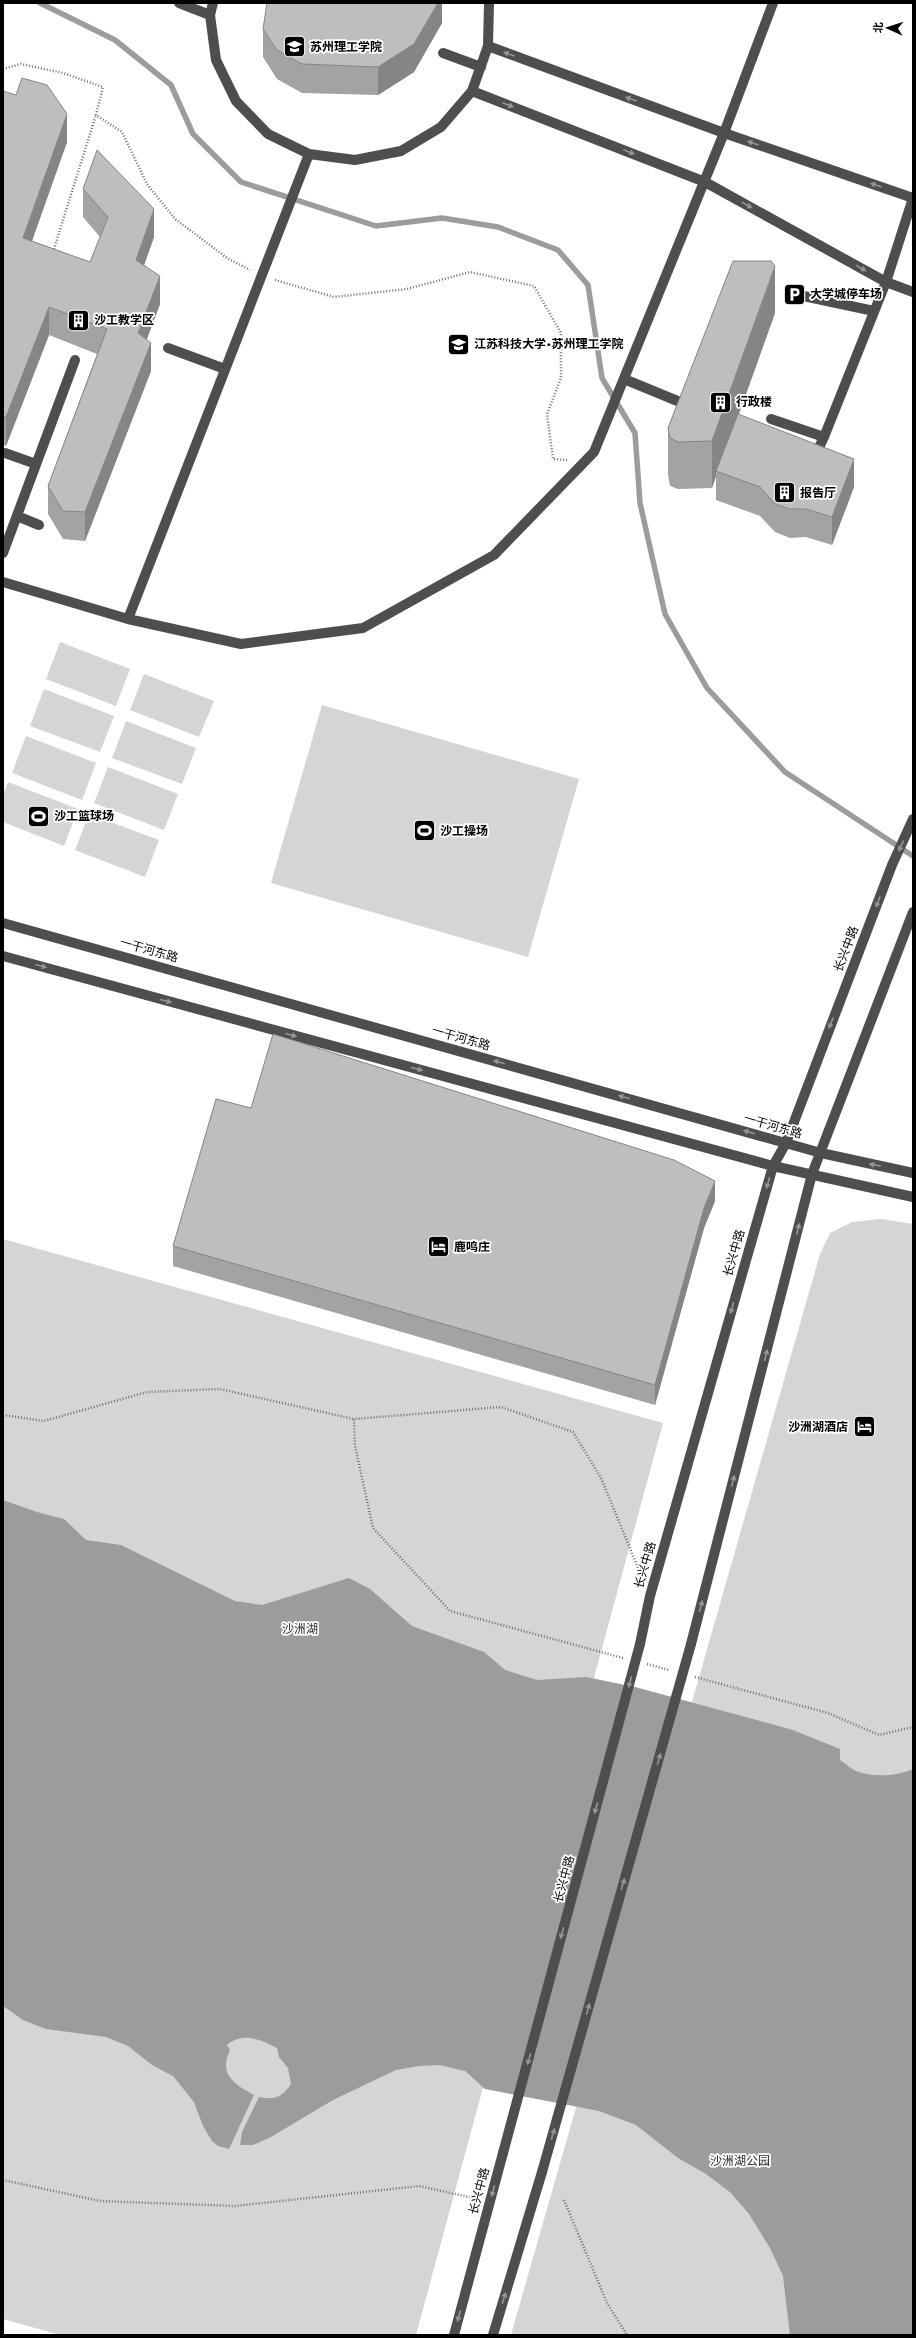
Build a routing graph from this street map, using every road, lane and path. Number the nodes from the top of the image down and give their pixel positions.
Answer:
1 (179, 3) edge
2 (212, 3) edge
3 (489, 3) edge
4 (773, 3) edge
5 (210, 14) junction
6 (488, 46) junction
7 (443, 53) dead end
8 (481, 67) junction
9 (3, 69) edge
10 (472, 91) junction
11 (96, 115) junction
12 (724, 133) junction
13 (309, 154) junction
14 (705, 182) junction
15 (913, 198) edge
16 (51, 259) edge
17 (261, 276) junction
18 (886, 282) junction
19 (913, 292) edge
20 (794, 294) dead end
21 (874, 311) junction
22 (168, 348) dead end
23 (75, 360) dead end
24 (225, 369) junction
25 (622, 384) junction
26 (680, 402) edge
27 (771, 419) dead end
28 (824, 437) junction
29 (5, 453) dead end
30 (813, 460) edge
31 (585, 462) junction
32 (36, 464) junction
33 (17, 516) junction
34 (39, 525) dead end
35 (3, 553) edge
36 (3, 582) edge
37 (128, 619) junction
38 (911, 823) edge
39 (913, 912) edge
40 (3, 923) edge
41 (3, 956) edge
42 (786, 1143) junction
43 (821, 1153) junction
44 (773, 1166) junction
45 (913, 1173) edge
46 (812, 1174) junction
47 (913, 1197) edge
48 (3, 1415) edge
49 (354, 1419) junction
50 (650, 1596) junction
51 (627, 1659) dead end
52 (642, 1663) dead end
53 (673, 1671) dead end
54 (689, 1675) dead end
55 (913, 1727) edge
56 (3, 2180) edge
57 (564, 2200) dead end
58 (490, 2202) junction
59 (454, 2335) edge
60 (493, 2335) edge
61 (627, 2335) edge

1 - 5 street
2 - 5 street
3 - 6 street
4 - 12 street
5 - 13 street
6 - 8 street
12 -> 6 street
7 - 8 street
8 - 10 street
9 - 11 path
10 - 13 street
10 -> 14 street
11 - 16 path
11 - 17 path
12 - 14 street
15 -> 12 street
13 - 17 street
14 -> 18 street
14 - 25 street
15 - 18 street
17 - 24 street
17 - 31 path
18 - 19 street
18 - 21 street
20 - 21 street
21 - 28 street
22 - 24 street
23 - 32 street
24 - 37 street
25 - 26 street
25 - 31 street
27 - 28 street
28 - 30 street
29 - 32 street
31 - 37 street
32 - 33 street
33 - 34 street
33 - 35 street
36 - 37 street
38 -> 42 street, 长兴中路
39 - 43 street
42 -> 40 street, 一干河东路
41 -> 44 street
42 - 43 street, 一干河东路
42 - 44 street, 长兴中路
45 -> 43 street, 一干河东路
43 - 46 street
44 - 46 street
44 -> 50 street, 长兴中路
46 - 47 street
60 -> 46 street, bridge
48 - 49 path
49 - 50 path
49 - 51 path
50 -> 58 street, 长兴中路, bridge
52 - 53 path
54 - 55 path
56 - 58 path
57 - 61 path
58 -> 59 street, 长兴中路

